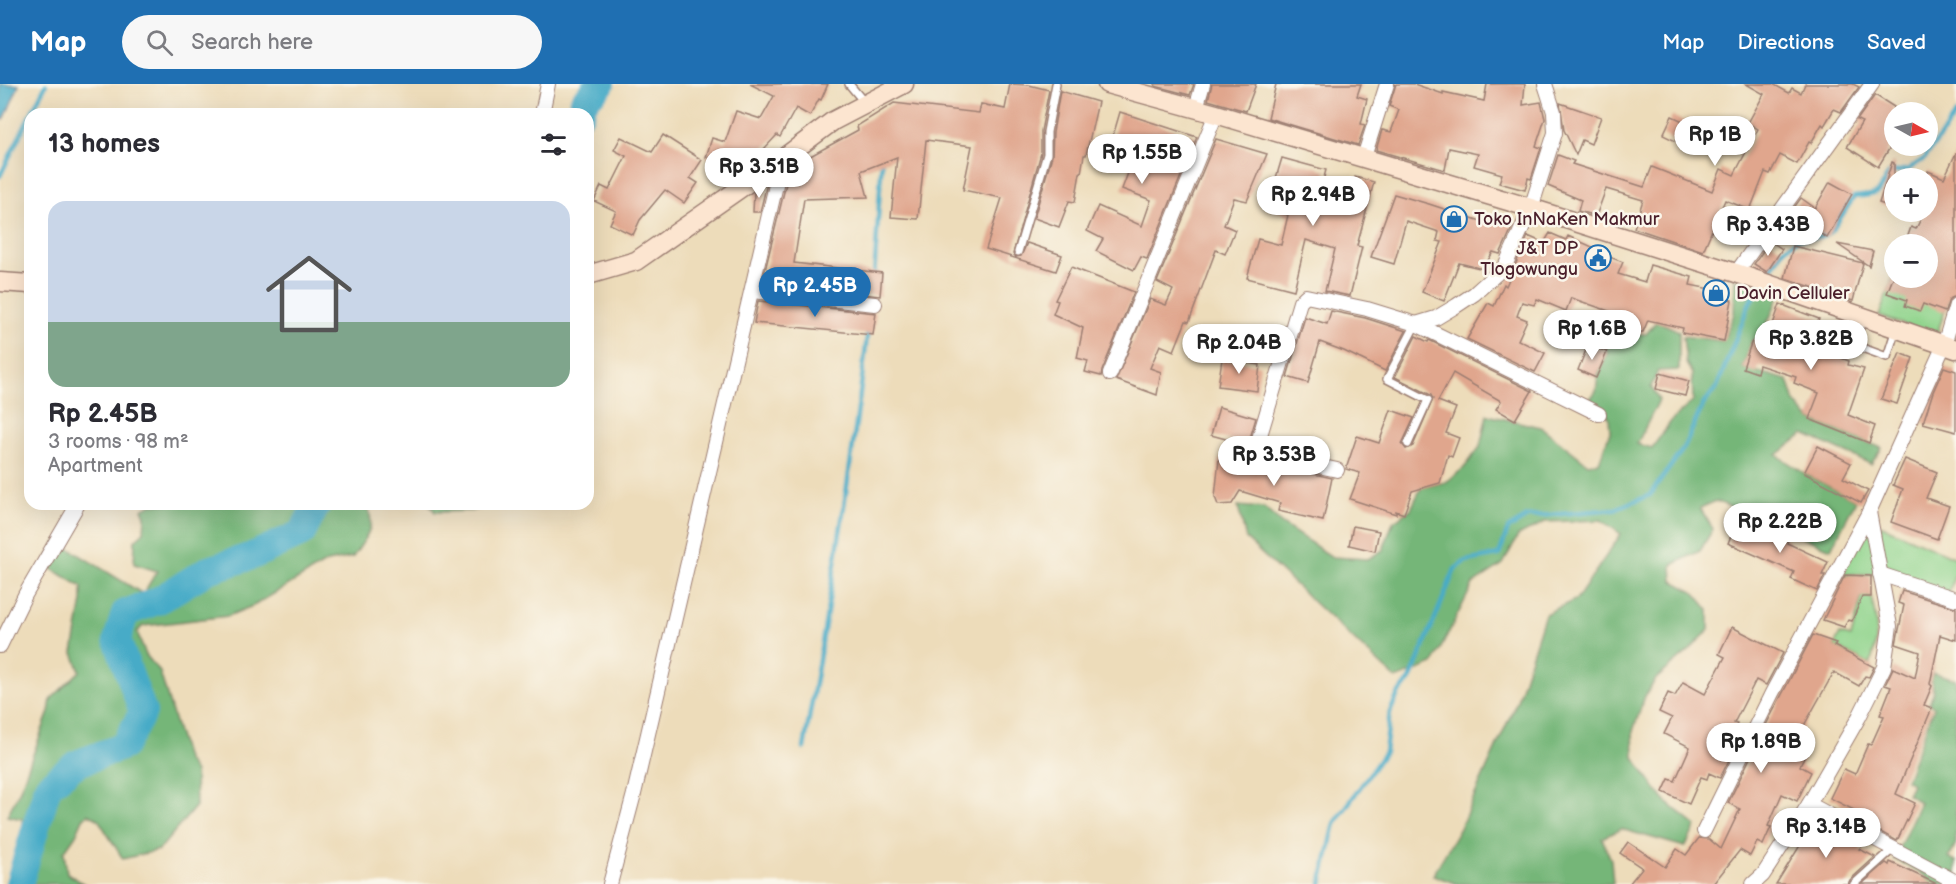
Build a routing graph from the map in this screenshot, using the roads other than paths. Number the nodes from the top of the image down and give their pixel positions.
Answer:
1 (548, 84) edge
2 (849, 84) edge
3 (1056, 84) edge
4 (1107, 84) edge
5 (1203, 84) edge
6 (1388, 84) edge
7 (1545, 84) edge
8 (1872, 84) edge
9 (901, 86) edge
10 (866, 104) junction
11 (543, 108) edge
12 (1196, 108) junction
13 (1216, 114) junction
14 (1364, 157) junction
15 (782, 159) junction
16 (1531, 208) junction
17 (1018, 252) dead end
18 (594, 273) edge
19 (1736, 273) junction
20 (24, 281) edge
21 (0, 282) edge
22 (752, 291) junction
23 (875, 304) dead end
24 (1956, 305) edge
25 (1864, 317) junction
26 (1416, 324) junction
27 (1896, 329) junction
28 (1950, 347) edge
29 (1110, 374) dead end
30 (1599, 414) dead end
31 (1408, 444) dead end
32 (1337, 470) dead end
33 (75, 510) edge
34 (1869, 512) junction
35 (1880, 574) junction
36 (1956, 599) edge
37 (0, 646) edge
38 (1809, 804) junction
39 (1704, 831) dead end
40 (1893, 849) junction
41 (1956, 882) edge
42 (610, 884) edge
43 (1753, 884) edge
44 (1854, 884) edge

1 - 11 street
2 - 10 lane
3 - 17 lane
4 - 12 main road
5 - 12 street
6 - 14 street
7 - 16 street
8 - 19 street
9 - 10 main road
10 - 15 main road
12 - 13 main road
13 - 14 main road
13 - 29 street
14 - 16 main road
15 - 18 main road
15 - 22 street
16 - 19 main road
16 - 26 street
19 - 25 main road
20 - 21 main road
22 - 23 street
22 - 42 street
24 - 28 street
25 - 27 main road
25 - 27 lane
26 - 30 street
26 - 31 lane
26 - 32 street
27 - 28 main road
28 - 34 street
33 - 37 street
34 - 35 street
34 - 39 street
35 - 36 street
35 - 38 street
38 - 40 street
38 - 43 street
40 - 41 street
40 - 44 lane

